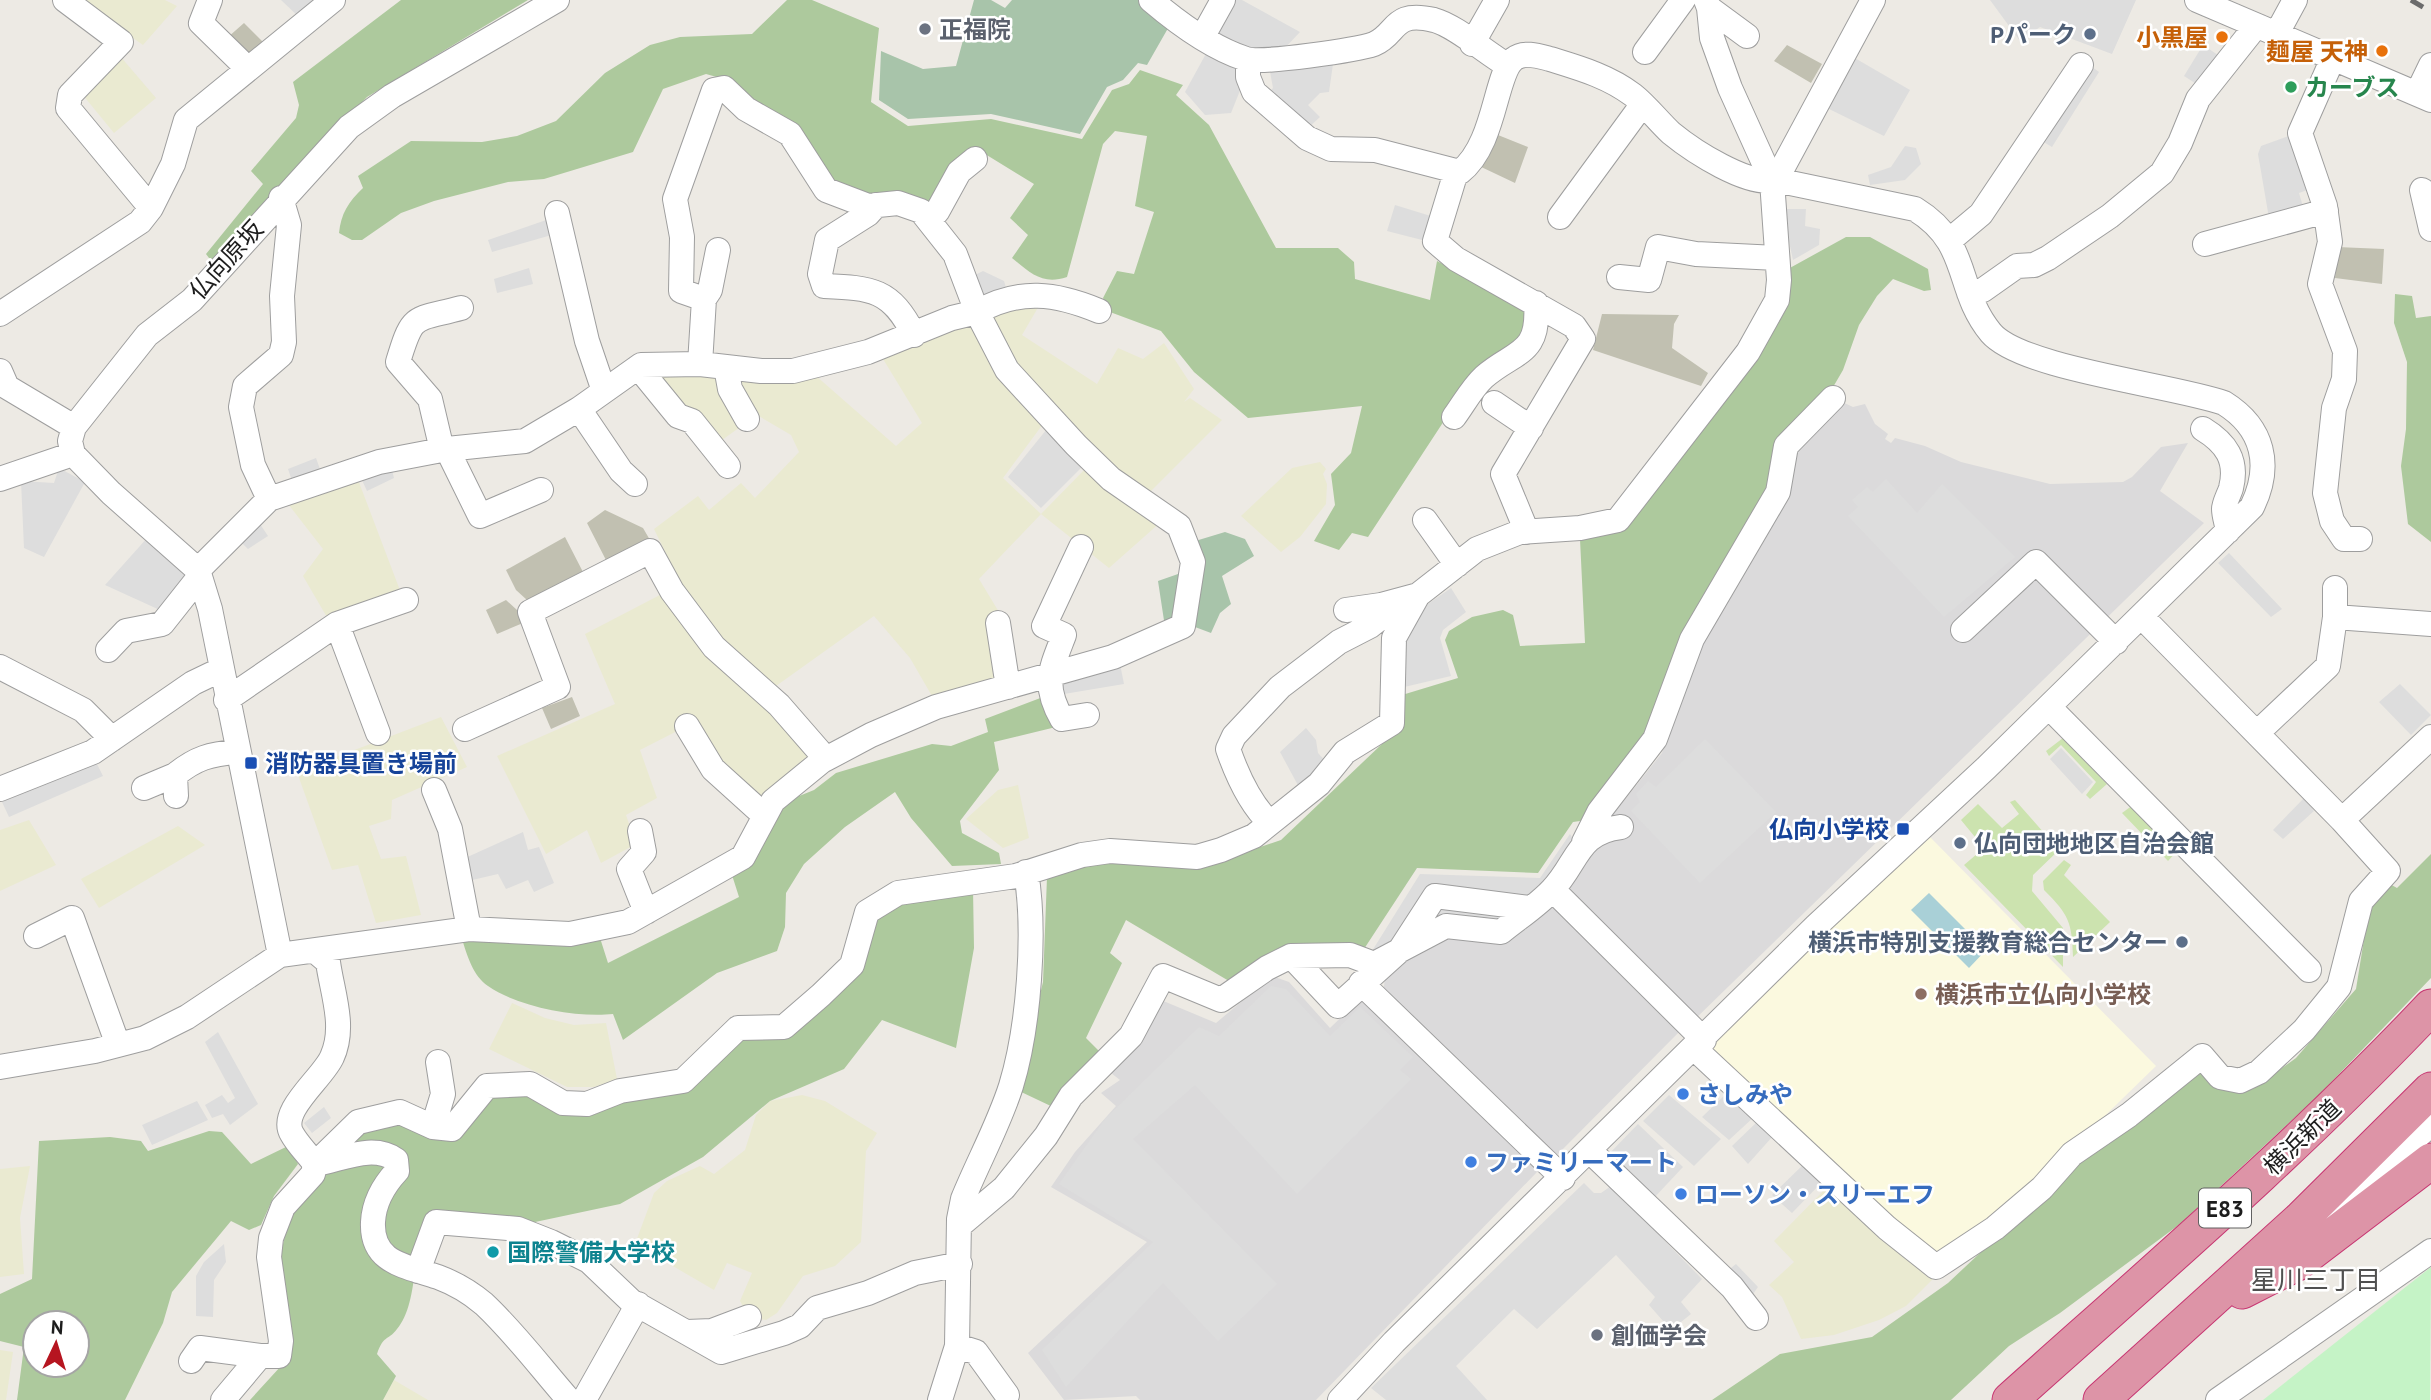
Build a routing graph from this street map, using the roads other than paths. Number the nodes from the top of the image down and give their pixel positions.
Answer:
1 (65, 0) edge
2 (210, 0) edge
3 (558, 0) edge
4 (1151, 0) edge
5 (1223, 0) edge
6 (1497, 0) edge
7 (1683, 0) edge
8 (1873, 0) edge
9 (2197, 0) edge
10 (331, 1) edge
11 (2297, 2) edge
12 (1707, 4) edge
13 (2266, 31) junction
14 (1203, 36) junction
15 (1747, 36) dead end
16 (1472, 44) junction
17 (1645, 52) dead end
18 (2333, 58) junction
19 (1248, 60) junction
20 (1507, 65) junction
21 (2081, 65) dead end
22 (2431, 65) edge
23 (247, 68) junction
24 (2424, 97) edge
25 (1642, 104) junction
26 (975, 159) dead end
27 (1456, 172) junction
28 (1774, 181) junction
29 (2431, 197) edge
30 (281, 198) junction
31 (876, 205) junction
32 (151, 208) junction
33 (2326, 211) junction
34 (557, 212) dead end
35 (926, 216) junction
36 (1560, 217) dead end
37 (2431, 229) edge
38 (1950, 240) junction
39 (2205, 244) dead end
40 (718, 250) dead end
41 (1777, 258) junction
42 (1619, 277) dead end
43 (1969, 293) junction
44 (704, 299) junction
45 (1536, 303) junction
46 (461, 308) dead end
47 (1099, 311) dead end
48 (977, 312) junction
49 (0, 314) edge
50 (914, 335) junction
51 (701, 364) junction
52 (638, 367) junction
53 (726, 367) junction
54 (0, 371) edge
55 (604, 391) junction
56 (1833, 398) dead end
57 (1494, 403) dead end
58 (579, 410) junction
59 (1454, 417) dead end
60 (747, 419) dead end
61 (74, 427) junction
62 (1531, 428) junction
63 (2203, 429) dead end
64 (444, 450) junction
65 (73, 454) junction
66 (728, 466) dead end
67 (0, 479) edge
68 (635, 484) dead end
69 (541, 491) dead end
70 (269, 499) junction
71 (1425, 520) dead end
72 (2228, 531) junction
73 (1527, 532) junction
74 (2360, 539) dead end
75 (1081, 547) dead end
76 (1457, 565) junction
77 (199, 573) junction
78 (2335, 588) dead end
79 (1413, 596) junction
80 (406, 600) dead end
81 (1346, 610) dead end
82 (2142, 617) junction
83 (2335, 617) junction
84 (998, 623) dead end
85 (337, 624) junction
86 (2431, 624) edge
87 (1963, 630) dead end
88 (2116, 642) junction
89 (1165, 644) dead end
90 (1140, 647) junction
91 (108, 650) dead end
92 (0, 667) edge
93 (220, 670) junction
94 (1048, 676) junction
95 (1008, 687) junction
96 (226, 700) junction
97 (2049, 707) junction
98 (1087, 715) dead end
99 (687, 726) dead end
100 (465, 729) dead end
101 (379, 733) dead end
102 (2257, 733) junction
103 (2431, 737) edge
104 (112, 738) junction
105 (237, 752) junction
106 (826, 759) junction
107 (144, 788) dead end
108 (0, 789) edge
109 (434, 790) dead end
110 (765, 816) junction
111 (2343, 820) junction
112 (1270, 823) junction
113 (1621, 827) dead end
114 (640, 831) dead end
115 (1584, 842) junction
116 (1027, 873) junction
117 (1553, 890) junction
118 (646, 912) junction
119 (469, 929) junction
120 (36, 936) dead end
121 (1400, 950) junction
122 (315, 951) junction
123 (280, 956) junction
124 (1291, 957) junction
125 (2309, 970) dead end
126 (1361, 983) junction
127 (2431, 1007) edge
128 (1699, 1044) junction
129 (118, 1045) junction
130 (438, 1062) dead end
131 (0, 1067) edge
132 (2431, 1090) edge
133 (2431, 1124) edge
134 (433, 1127) junction
135 (1590, 1151) junction
136 (2431, 1161) edge
137 (315, 1164) junction
138 (1563, 1178) junction
139 (959, 1226) junction
140 (2431, 1251) edge
141 (960, 1264) junction
142 (418, 1271) junction
143 (2259, 1283) junction
144 (638, 1304) junction
145 (2202, 1312) junction
146 (749, 1317) dead end
147 (1756, 1318) dead end
148 (687, 1332) junction
149 (957, 1346) junction
150 (260, 1356) junction
151 (191, 1361) dead end
152 (1007, 1395) dead end
153 (223, 1400) edge
154 (569, 1400) edge
155 (584, 1400) edge
156 (940, 1400) edge
157 (1340, 1400) edge
158 (2010, 1400) edge
159 (2101, 1400) edge
160 (2218, 1400) edge

1 - 32 street
2 - 23 street
3 - 30 street, 仏向原坂
4 - 14 street
5 - 14 street
6 - 16 street
7 - 17 street
8 - 28 street
9 - 13 street
10 - 23 street
11 - 13 street
12 - 15 street
12 - 28 street
13 - 18 street
13 - 43 street
14 - 19 street
16 - 19 street
16 - 20 street
18 - 24 street
18 - 33 street
19 - 27 street
20 - 25 street
20 - 27 street
21 - 38 street
22 - 24 street
23 - 32 street
25 - 28 street
25 - 36 street
26 - 35 street
27 - 45 street
28 - 38 street
28 - 41 street
29 - 37 street
30 - 61 street, 仏向原坂
30 - 70 street
31 - 35 street
31 - 44 street
31 - 50 street
32 - 49 street
33 - 39 street
33 - 74 street
34 - 55 street
35 - 48 street
38 - 43 street
40 - 44 street
41 - 42 street
41 - 73 street
43 - 72 street
44 - 51 street
45 - 59 street
45 - 62 street
46 - 64 street
47 - 48 street
48 - 50 street
48 - 90 street
50 - 53 street
51 - 52 street
51 - 53 street
52 - 55 street
52 - 66 street
53 - 60 street
54 - 61 street
55 - 58 street
56 - 115 street
57 - 62 street
58 - 64 street
58 - 68 street
61 - 65 street
62 - 73 street
63 - 72 street
64 - 69 street
64 - 70 street
65 - 67 street
65 - 77 street
70 - 77 street
71 - 76 street
72 - 82 street
73 - 76 street
75 - 94 street
76 - 79 street
77 - 91 street
77 - 93 street
78 - 83 street
79 - 81 street
79 - 112 street
79 - 112 street
80 - 85 street
82 - 88 street
82 - 102 street
83 - 86 street
83 - 102 street
84 - 95 street
85 - 96 street
85 - 101 street
87 - 88 street
88 - 97 street
89 - 90 street
90 - 94 street
92 - 104 street
93 - 96 street
93 - 104 street
94 - 95 street
94 - 98 street
95 - 106 street
96 - 105 street
97 - 125 street
97 - 128 street
99 - 110 street
100 - 106 street
102 - 111 street
103 - 111 street
104 - 108 street
105 - 107 street
105 - 123 street
106 - 110 street
109 - 119 street
110 - 118 street
111 - 128 street
112 - 116 street
113 - 115 street
114 - 118 street
115 - 117 street
116 - 134 street
116 - 139 street
117 - 121 street
117 - 128 street
118 - 119 street
119 - 122 street
120 - 129 street
121 - 124 street
121 - 126 street
122 - 123 street
122 - 137 street
123 - 129 street
124 - 126 street
124 - 139 street
126 - 138 street
127 - 158 highway, 横浜新道 / E83
128 - 135 street
129 - 131 street
130 - 134 street
132 - 145 highway, E83
133 - 143 street
134 - 137 street
135 - 138 street
135 - 147 street
136 - 143 highway
137 - 142 street
137 - 150 street
138 - 157 street
139 - 141 street
140 - 160 street
141 - 148 street
141 - 149 street
142 - 144 street
142 - 154 street
143 - 145 highway
144 - 148 street
144 - 155 street
145 - 159 highway, E83
146 - 148 street
149 - 152 street
149 - 156 street
150 - 151 street
150 - 153 street

